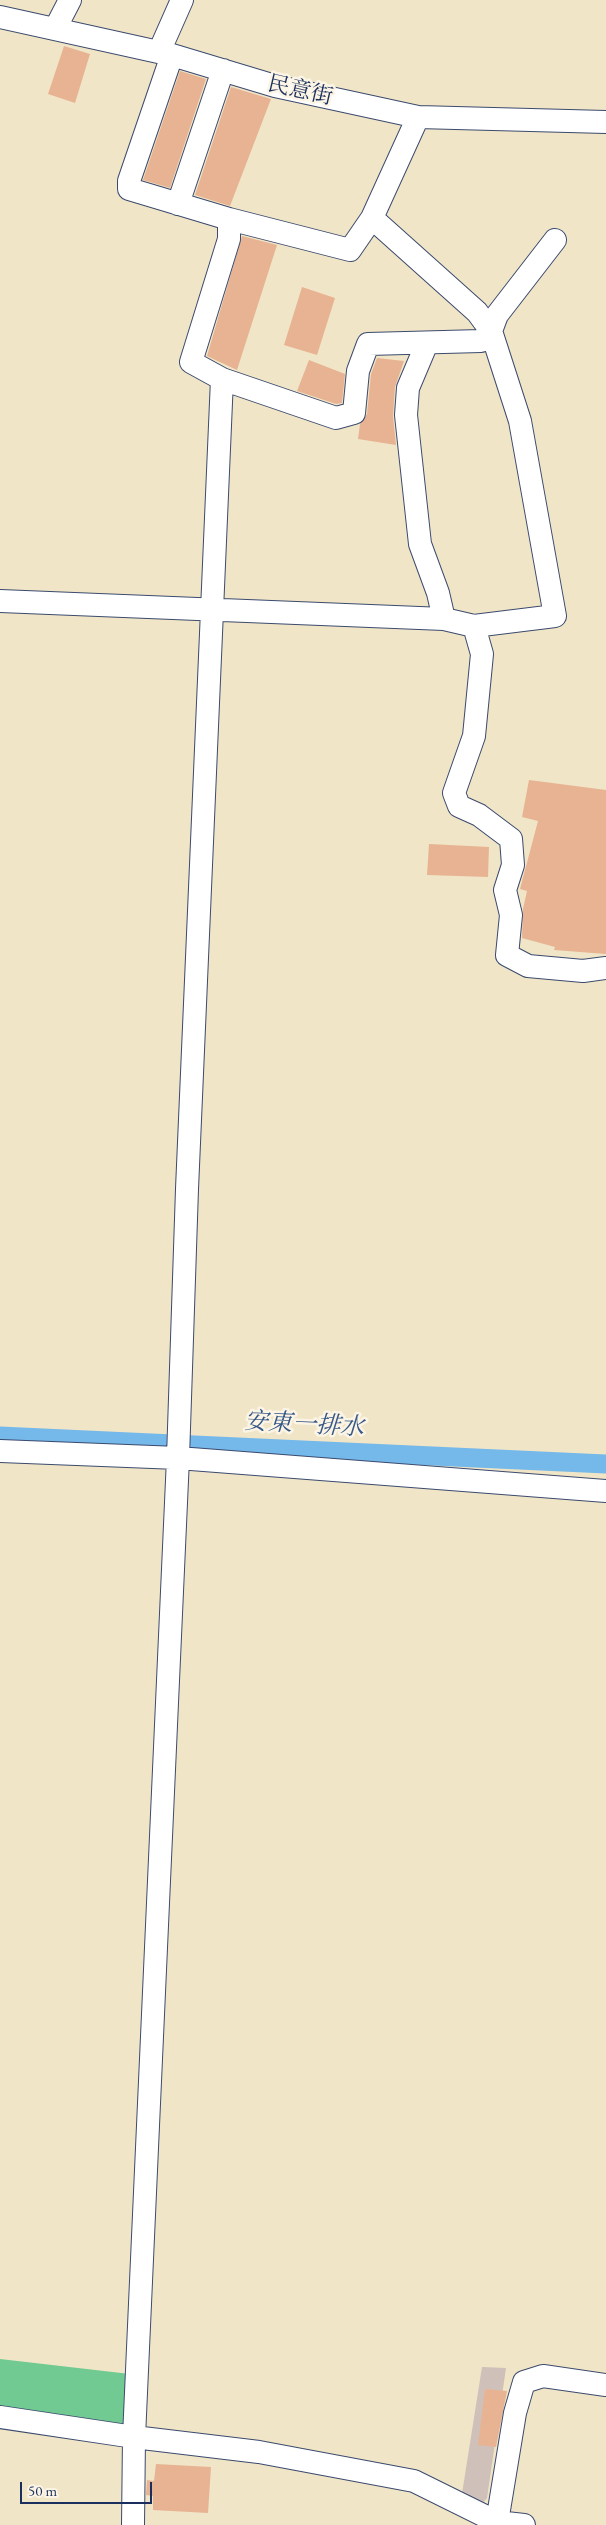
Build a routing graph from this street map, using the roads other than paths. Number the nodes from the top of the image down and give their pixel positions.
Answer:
1 (70, 0) edge
2 (182, 0) edge
3 (0, 17) edge
4 (55, 29) junction
5 (166, 54) junction
6 (223, 70) junction
7 (418, 117) junction
8 (606, 122) edge
9 (178, 204) junction
10 (372, 218) junction
11 (229, 219) junction
12 (555, 240) dead end
13 (491, 331) junction
14 (428, 343) junction
15 (222, 379) junction
16 (0, 601) edge
17 (213, 609) junction
18 (444, 620) junction
19 (474, 626) junction
20 (606, 968) edge
21 (0, 1451) edge
22 (178, 1458) junction
23 (606, 1491) edge
24 (606, 2385) edge
25 (0, 2417) edge
26 (134, 2437) junction
27 (498, 2522) junction
28 (133, 2525) edge
29 (524, 2525) edge

1 - 4 street
2 - 5 street
3 - 4 street, 民意街
4 - 5 street, 民意街
5 - 6 street, 民意街
5 - 9 street
6 - 7 street, 民意街
6 - 9 street
7 - 8 street, 民意街
7 - 10 street
9 - 11 street
10 - 11 street
10 - 13 street
11 - 15 street
12 - 13 street
13 - 14 street
13 - 19 street
14 - 15 street
14 - 18 street
15 - 17 street
16 - 17 street
17 - 18 street
17 - 22 street
18 - 19 street
19 - 20 street
21 - 22 street
22 - 23 street
22 - 26 street
24 - 27 street
25 - 26 street
26 - 27 street
26 - 28 street
27 - 29 street

